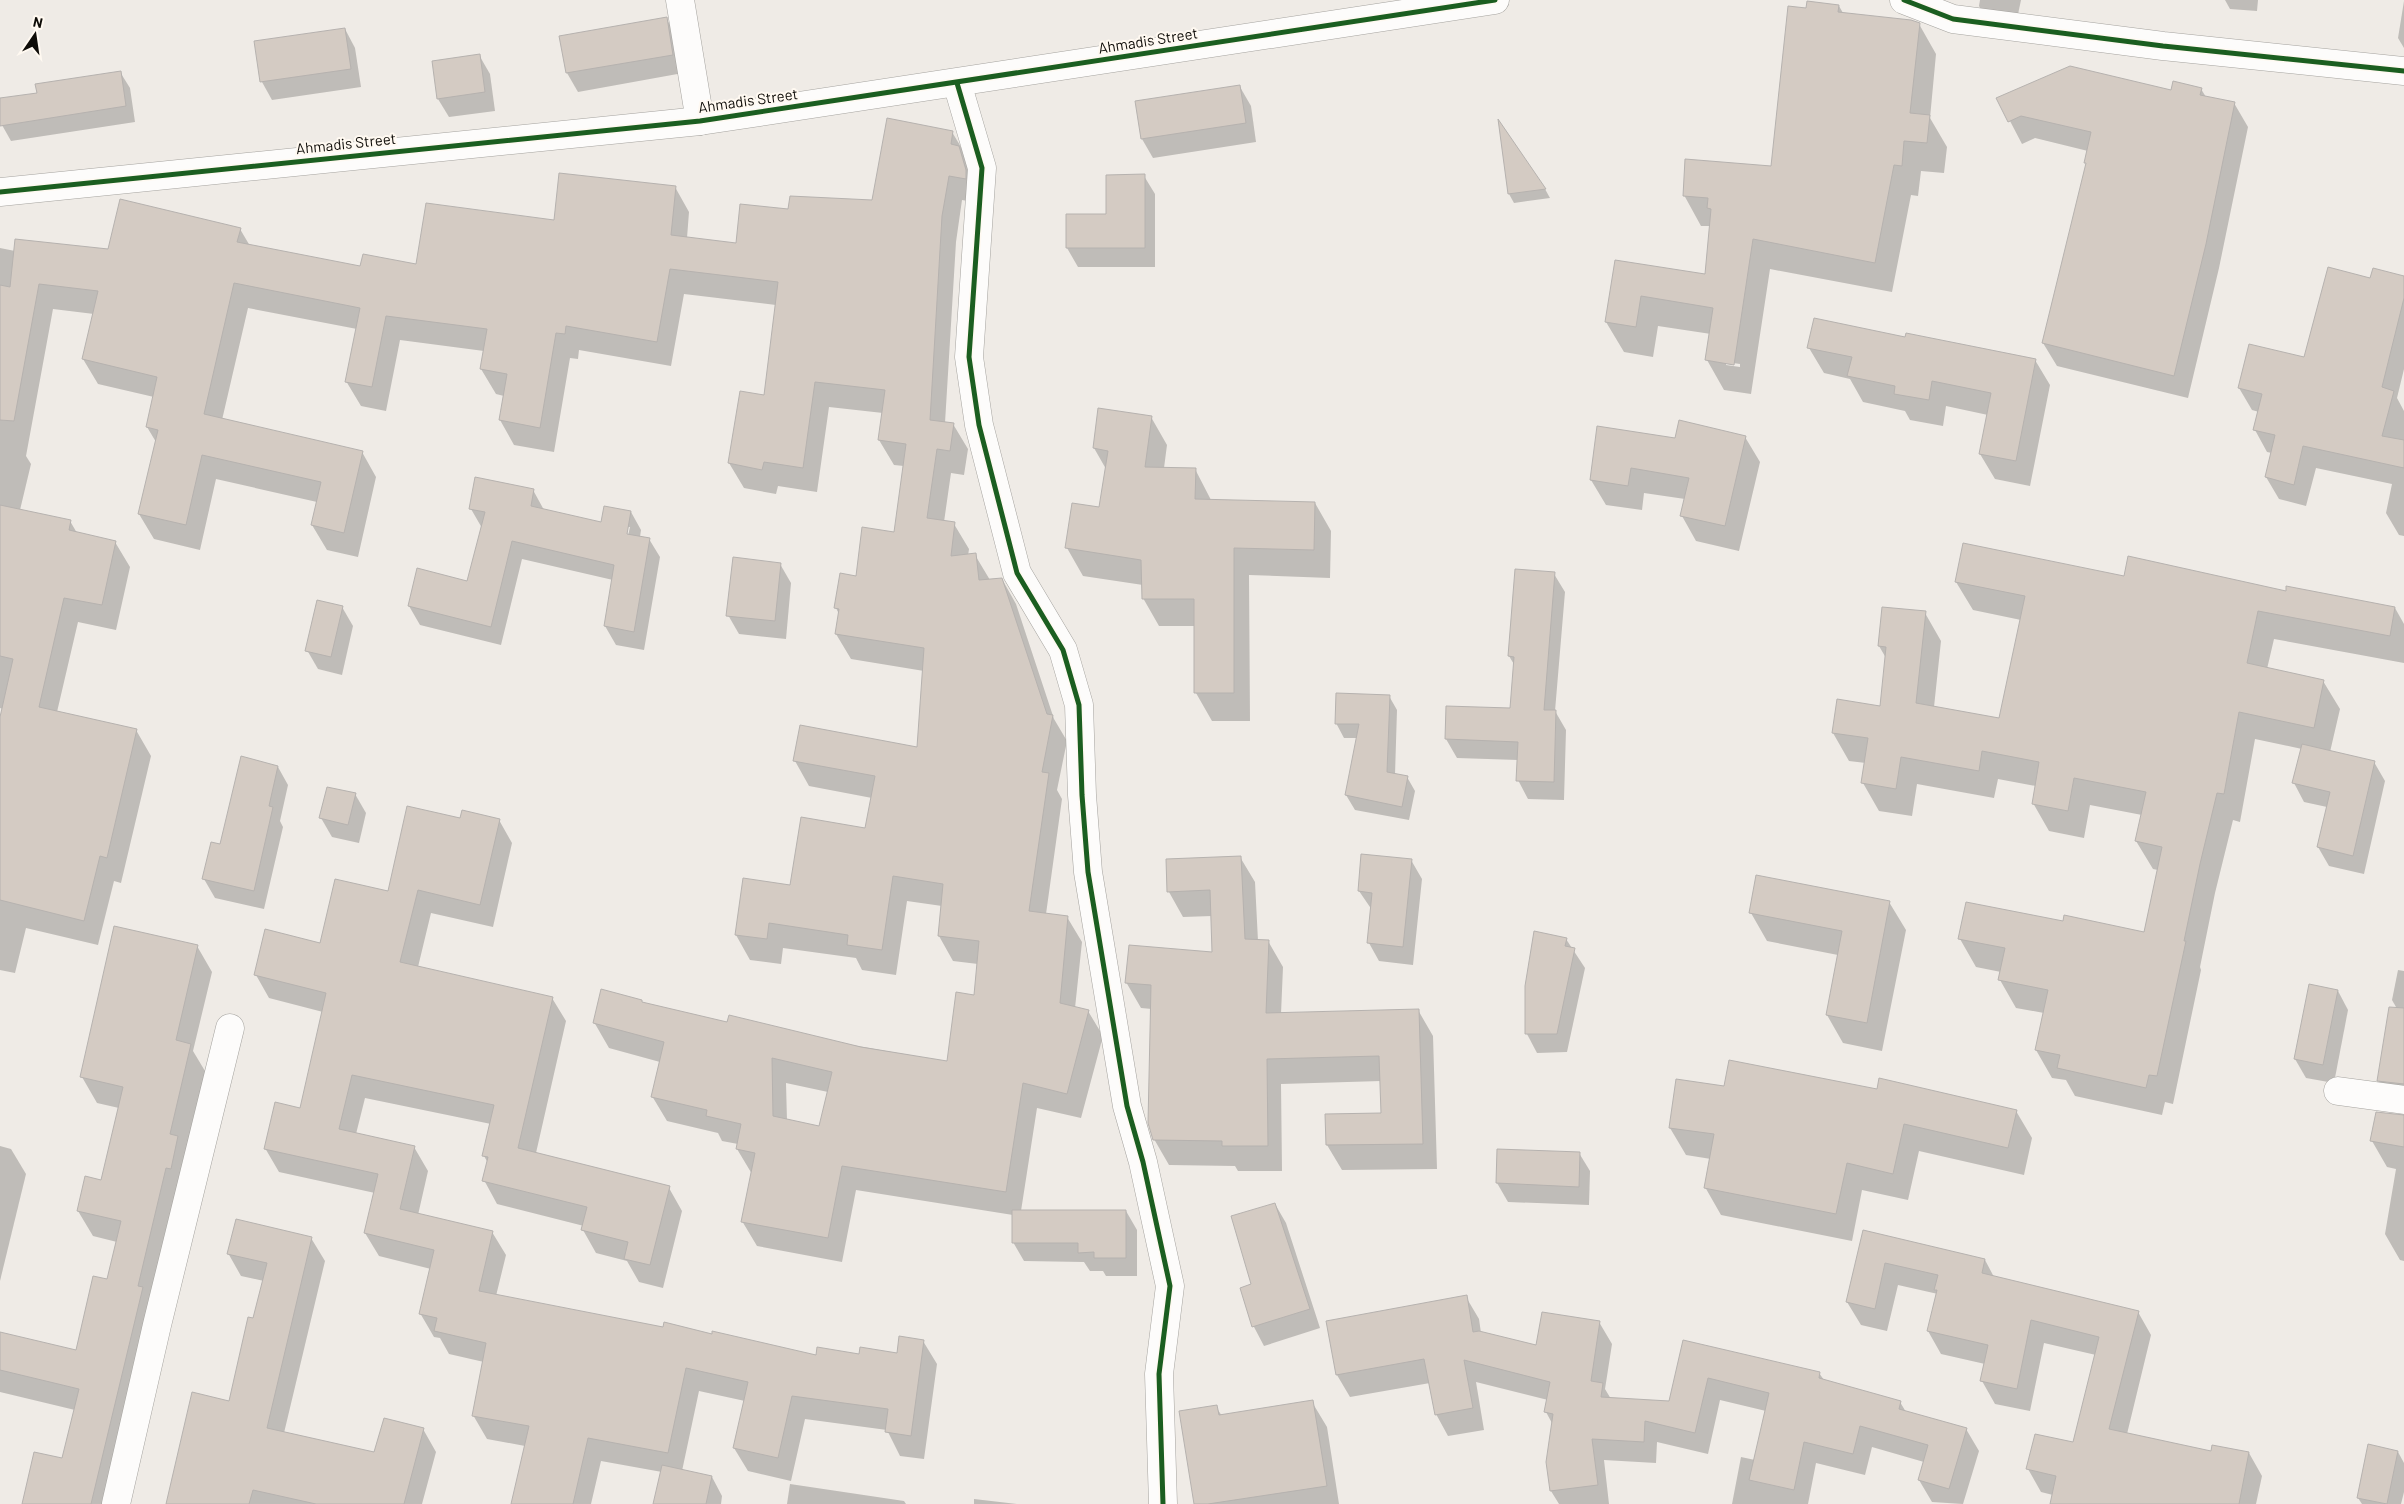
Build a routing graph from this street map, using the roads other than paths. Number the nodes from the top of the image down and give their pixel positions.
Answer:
1 (680, 0) edge
2 (1495, 0) edge
3 (1904, 0) edge
4 (2404, 71) edge
5 (957, 83) junction
6 (700, 121) junction
7 (0, 192) edge
8 (230, 1028) dead end
9 (2338, 1091) dead end
10 (2404, 1100) edge
11 (116, 1504) edge
12 (1163, 1504) edge

1 - 6 street
2 - 5 street, Ahmadis Street
3 - 4 street
5 - 6 street, Ahmadis Street
5 - 12 street
6 - 7 street, Ahmadis Street
8 - 11 street
9 - 10 street

